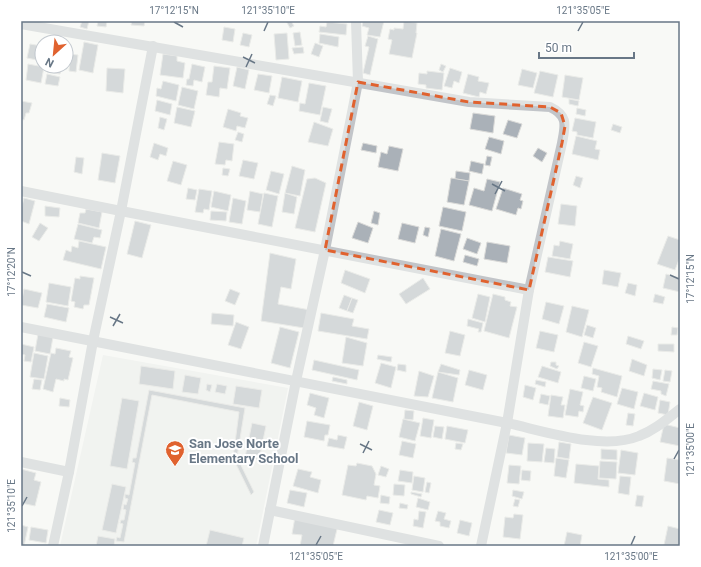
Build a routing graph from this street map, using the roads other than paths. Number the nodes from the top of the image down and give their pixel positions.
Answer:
1 (356, 21) edge
2 (21, 24) edge
3 (153, 46) junction
4 (358, 82) junction
5 (21, 191) edge
6 (121, 211) junction
7 (325, 250) junction
8 (529, 290) junction
9 (21, 327) edge
10 (93, 341) junction
11 (296, 381) junction
12 (680, 409) edge
13 (507, 423) junction
14 (21, 462) edge
15 (69, 472) junction
16 (270, 510) junction
17 (54, 546) edge
18 (263, 546) edge
19 (439, 546) edge
20 (482, 546) edge

1 - 4 street
2 - 3 street
3 - 4 street
3 - 6 street
4 - 7 street
4 - 8 street
5 - 6 street
6 - 7 street
6 - 10 street
7 - 8 street
7 - 11 street
8 - 13 street
9 - 10 street
10 - 11 street
10 - 15 street
11 - 13 street
11 - 16 street
12 - 13 street
13 - 20 street
14 - 15 street
15 - 17 street
16 - 18 street
16 - 19 street

